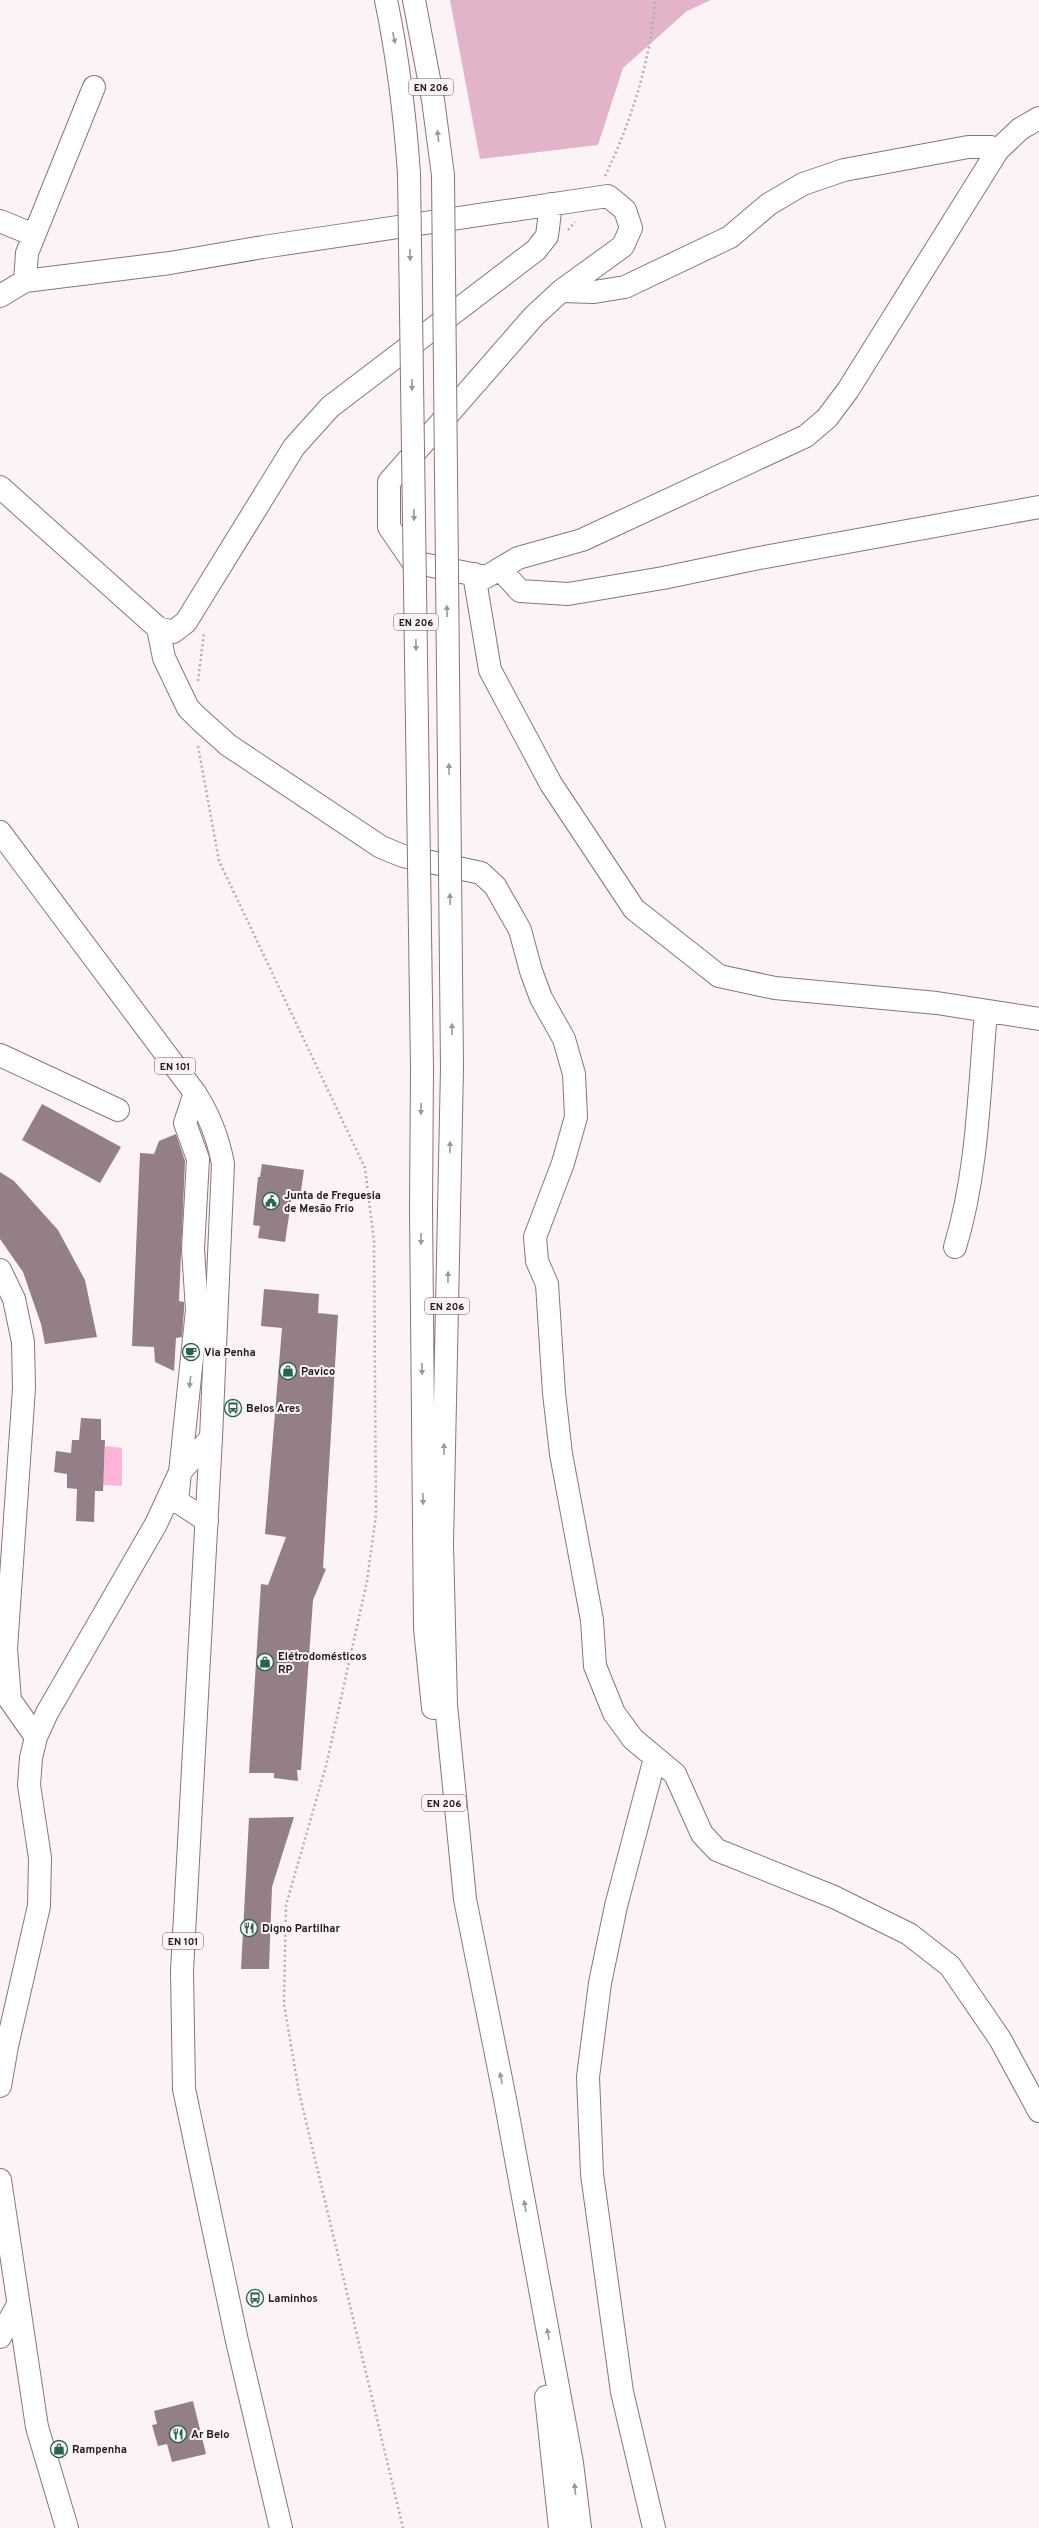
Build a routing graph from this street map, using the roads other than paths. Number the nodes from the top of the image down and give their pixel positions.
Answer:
1 (386, 0) edge
2 (414, 0) edge
3 (94, 87) dead end
4 (1039, 118) edge
5 (998, 150) junction
6 (551, 204) junction
7 (0, 221) edge
8 (34, 236) junction
9 (25, 281) junction
10 (561, 291) junction
11 (0, 296) edge
12 (0, 487) edge
13 (1039, 507) edge
14 (500, 569) junction
15 (474, 574) junction
16 (158, 628) junction
17 (0, 832) edge
18 (986, 1012) junction
19 (1039, 1019) edge
20 (0, 1055) edge
21 (118, 1110) dead end
22 (955, 1247) dead end
23 (0, 1270) edge
24 (205, 1344) junction
25 (211, 1438) junction
26 (180, 1472) junction
27 (208, 1491) junction
28 (177, 1501) junction
29 (207, 1521) junction
30 (156, 1524) junction
31 (36, 1737) junction
32 (656, 1758) junction
33 (0, 2086) edge
34 (1039, 2111) edge
35 (0, 2180) edge
36 (18, 2305) junction
37 (0, 2337) edge
38 (68, 2528) edge
39 (281, 2528) edge
40 (560, 2528) edge
41 (580, 2528) edge
42 (654, 2528) edge

1 -> 40 main road, EN 206, bridge
41 -> 2 main road, EN 206, bridge
3 - 8 main road
4 - 5 main road
5 - 10 main road
5 - 14 main road
6 - 9 main road
6 - 10 main road
6 - 16 main road
7 - 8 main road
8 - 9 main road
9 - 11 main road
10 - 15 main road
12 - 16 main road
13 - 14 main road
14 - 15 main road
15 - 18 main road
16 - 32 main road
17 - 24 main road, EN 101
18 - 19 main road
18 - 22 main road
20 - 21 main road
23 - 31 main road
24 - 25 main road, EN 101
24 -> 26 main road
25 - 26 main road
25 - 27 main road, EN 101
26 - 28 main road
26 - 30 main road
27 - 28 main road
27 - 29 main road, EN 101
28 - 29 main road
28 - 30 main road
29 - 39 main road, EN 101
30 - 31 main road
31 - 33 main road
32 - 34 main road
32 - 42 main road
35 - 36 main road
36 - 37 main road
36 - 38 main road

